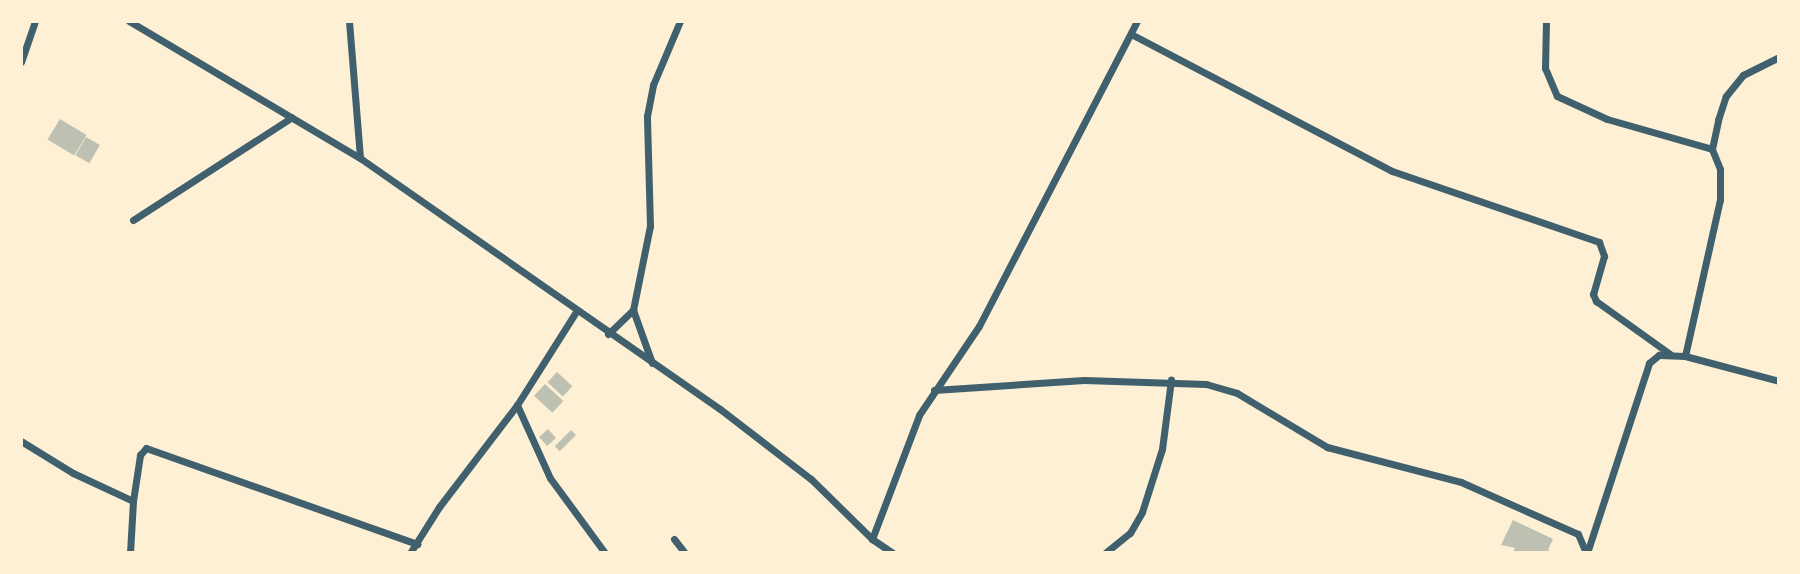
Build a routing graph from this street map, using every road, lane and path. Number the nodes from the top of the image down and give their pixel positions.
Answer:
1 (35, 21) edge
2 (129, 21) edge
3 (349, 21) edge
4 (680, 21) edge
5 (1137, 21) edge
6 (1546, 21) edge
7 (1132, 34) junction
8 (1779, 57) edge
9 (21, 62) edge
10 (292, 117) junction
11 (1712, 149) junction
12 (360, 158) junction
13 (133, 220) dead end
14 (578, 310) junction
15 (633, 310) junction
16 (608, 334) junction
17 (1670, 354) junction
18 (1685, 356) junction
19 (652, 364) junction
20 (1171, 380) junction
21 (1779, 381) edge
22 (934, 390) junction
23 (517, 405) junction
24 (21, 441) edge
25 (133, 501) junction
26 (1597, 524) junction
27 (1578, 534) junction
28 (674, 539) dead end
29 (872, 539) junction
30 (417, 544) junction
31 (130, 553) edge
32 (410, 553) edge
33 (605, 553) edge
34 (685, 553) edge
35 (891, 553) edge
36 (1105, 553) edge
37 (1587, 553) edge

1 - 9 street
2 - 10 street
3 - 12 street
4 - 15 street
5 - 7 street
6 - 11 street
7 - 17 street
7 - 22 street
8 - 11 street
10 - 12 street
10 - 13 street
11 - 18 street
12 - 14 street
14 - 16 street
14 - 23 street
15 - 16 street
15 - 19 street
16 - 19 street
17 - 18 street
17 - 26 street
18 - 21 street
19 - 29 street
20 - 22 street
20 - 27 street
20 - 36 street
22 - 29 street
23 - 30 street
23 - 33 street
24 - 25 street
25 - 30 street
25 - 31 street
26 - 27 street
26 - 37 street
27 - 37 street
28 - 34 street
29 - 35 street
30 - 32 street

